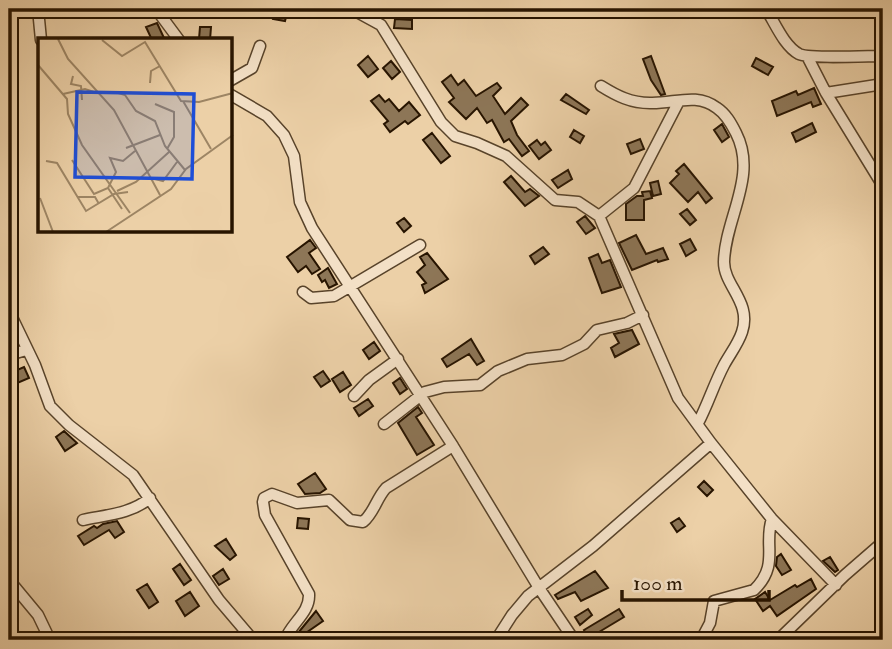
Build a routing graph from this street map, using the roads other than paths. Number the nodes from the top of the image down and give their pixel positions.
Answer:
1 (38, 9) edge
2 (340, 9) edge
3 (766, 9) edge
4 (155, 10) edge
5 (41, 38) edge
6 (176, 38) edge
7 (260, 46) dead end
8 (807, 56) junction
9 (883, 56) edge
10 (233, 78) edge
11 (883, 84) edge
12 (601, 86) dead end
13 (826, 93) junction
14 (233, 96) edge
15 (679, 101) junction
16 (883, 186) edge
17 (599, 216) junction
18 (420, 245) dead end
19 (350, 286) junction
20 (303, 292) dead end
21 (9, 312) edge
22 (643, 315) junction
23 (13, 332) edge
24 (26, 350) junction
25 (9, 355) edge
26 (398, 359) junction
27 (420, 395) junction
28 (354, 396) dead end
29 (698, 423) junction
30 (384, 424) dead end
31 (711, 443) junction
32 (453, 446) junction
33 (150, 498) junction
34 (772, 519) junction
35 (83, 520) dead end
36 (883, 542) edge
37 (9, 580) edge
38 (836, 585) junction
39 (538, 588) junction
40 (50, 640) edge
41 (253, 640) edge
42 (285, 640) edge
43 (496, 640) edge
44 (574, 640) edge
45 (701, 640) edge
46 (779, 640) edge

1 - 5 street
2 - 17 street
3 - 8 street
4 - 6 street
7 - 10 street
8 - 9 street
8 - 13 street
11 - 13 street
12 - 15 street
13 - 16 street
14 - 19 street
15 - 17 street
15 - 29 street
17 - 22 street
18 - 19 street
19 - 20 street
19 - 26 street
21 - 23 street
22 - 27 street
22 - 29 street
23 - 24 street
24 - 25 street
24 - 33 street
26 - 27 street
26 - 28 street
27 - 30 street
27 - 32 street
29 - 31 street
31 - 34 street
31 - 39 street
32 - 39 street
32 - 42 street
33 - 35 street
33 - 41 street
34 - 38 street
34 - 45 street
36 - 38 street
37 - 40 street
38 - 46 street
39 - 43 street
39 - 44 street

